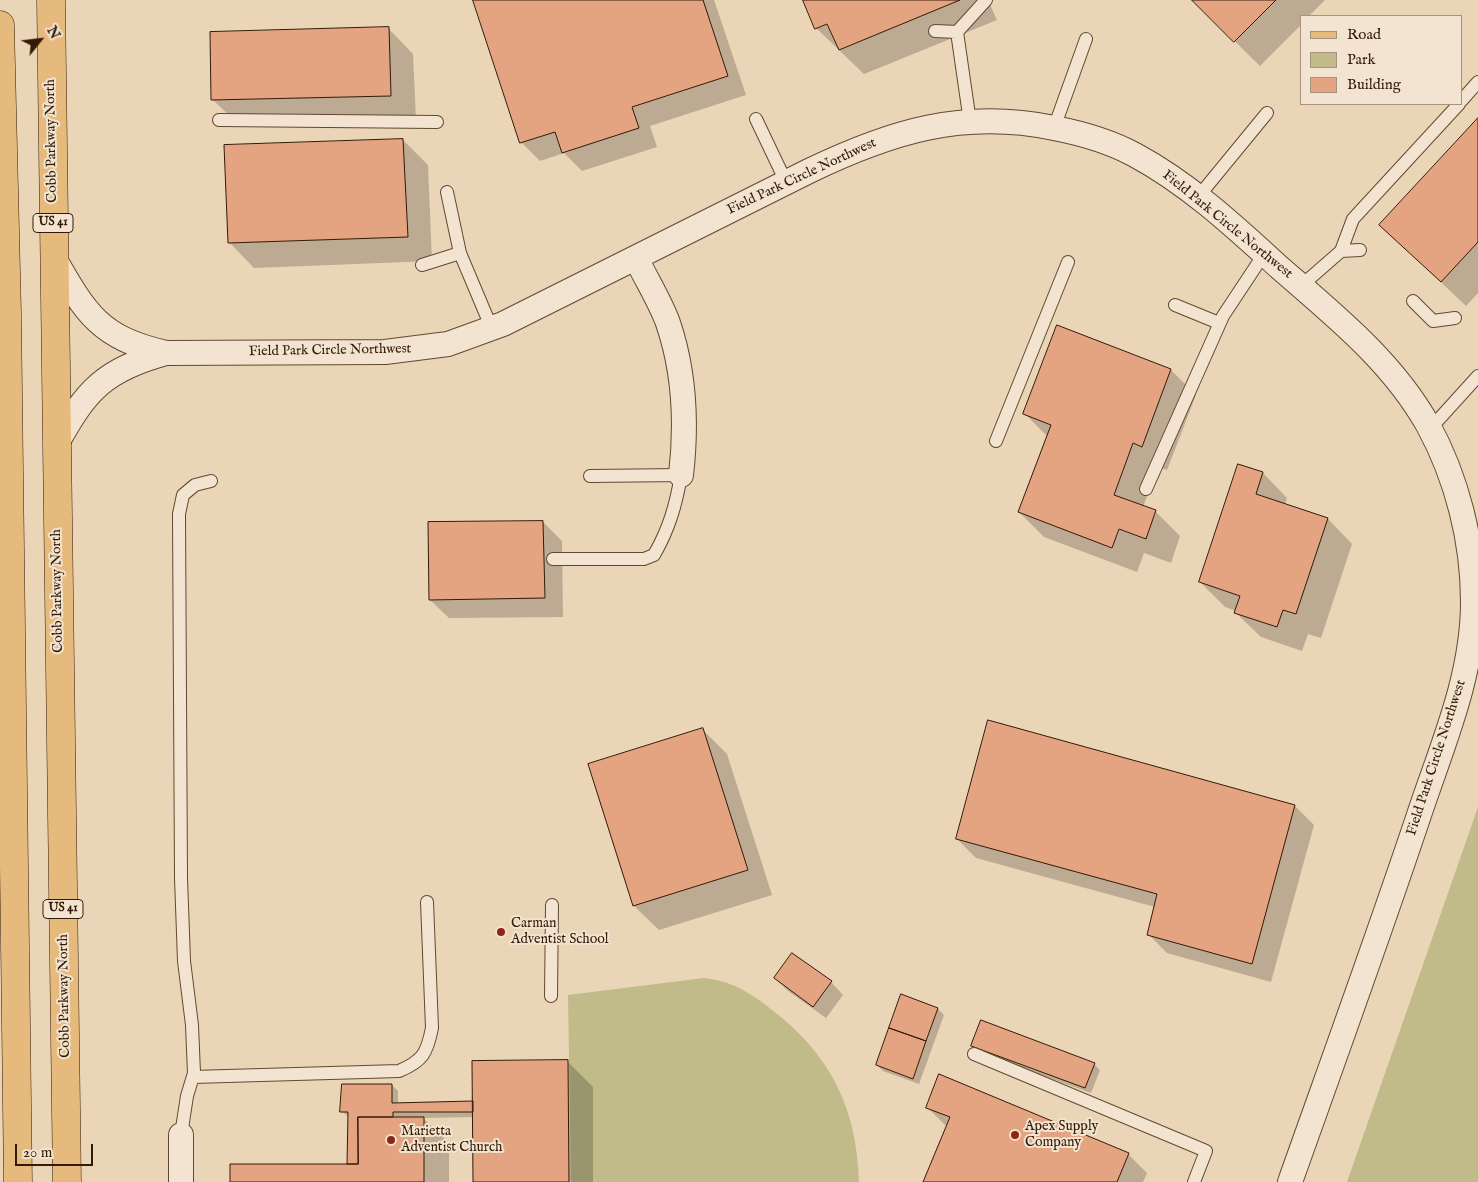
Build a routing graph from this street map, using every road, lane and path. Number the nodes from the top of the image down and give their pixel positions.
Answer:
1 (50, 0) edge
2 (986, 0) edge
3 (0, 26) edge
4 (935, 31) dead end
5 (957, 32) junction
6 (1086, 39) dead end
7 (1478, 82) edge
8 (1463, 99) edge
9 (1457, 105) edge
10 (1268, 113) dead end
11 (756, 119) dead end
12 (220, 120) dead end
13 (437, 122) dead end
14 (970, 122) junction
15 (1054, 128) junction
16 (786, 182) junction
17 (447, 192) dead end
18 (1198, 197) junction
19 (1360, 250) dead end
20 (1341, 251) junction
21 (460, 253) junction
22 (1264, 254) junction
23 (54, 258) junction
24 (636, 258) junction
25 (1068, 262) dead end
26 (422, 265) dead end
27 (1301, 286) junction
28 (1413, 301) dead end
29 (1174, 305) dead end
30 (1456, 318) dead end
31 (1219, 323) junction
32 (492, 329) junction
33 (166, 353) junction
34 (1478, 376) edge
35 (1430, 430) junction
36 (996, 440) dead end
37 (56, 445) junction
38 (590, 476) dead end
39 (681, 476) junction
40 (211, 481) dead end
41 (1146, 489) dead end
42 (553, 559) dead end
43 (427, 902) dead end
44 (552, 905) dead end
45 (551, 996) dead end
46 (974, 1054) dead end
47 (193, 1077) junction
48 (181, 1135) joint
49 (18, 1182) edge
50 (67, 1182) edge
51 (181, 1182) edge
52 (1194, 1182) edge
53 (1290, 1182) edge

1 - 23 main road, Cobb Parkway North / US 41
2 - 5 lane
3 - 49 main road
4 - 5 lane
5 - 14 lane
6 - 15 lane
7 - 8 lane
9 - 20 lane
10 - 18 lane
11 - 16 lane
12 - 13 lane
14 - 15 street, Field Park Circle Northwest
14 - 16 street, Field Park Circle Northwest
15 - 18 street, Field Park Circle Northwest
16 - 24 street, Field Park Circle Northwest
17 - 21 lane
18 - 22 street, Field Park Circle Northwest
19 - 20 lane
20 - 27 lane
21 - 26 lane
21 - 32 lane
22 - 27 street, Field Park Circle Northwest
22 - 31 lane
23 - 33 street, Field Park Circle Northwest
23 - 37 main road, Cobb Parkway North / US 41
24 - 32 street, Field Park Circle Northwest
24 - 39 street
25 - 36 lane
27 - 35 street, Field Park Circle Northwest
28 - 30 lane
29 - 31 lane
31 - 41 lane
32 - 33 street, Field Park Circle Northwest
33 - 37 street, Field Park Circle Northwest
34 - 35 lane
35 - 53 street, Field Park Circle Northwest
37 - 50 main road, Cobb Parkway North / US 41
38 - 39 lane
39 - 42 lane
40 - 47 lane
43 - 47 lane
44 - 45 lane
46 - 52 lane
47 - 48 lane
48 - 51 street

